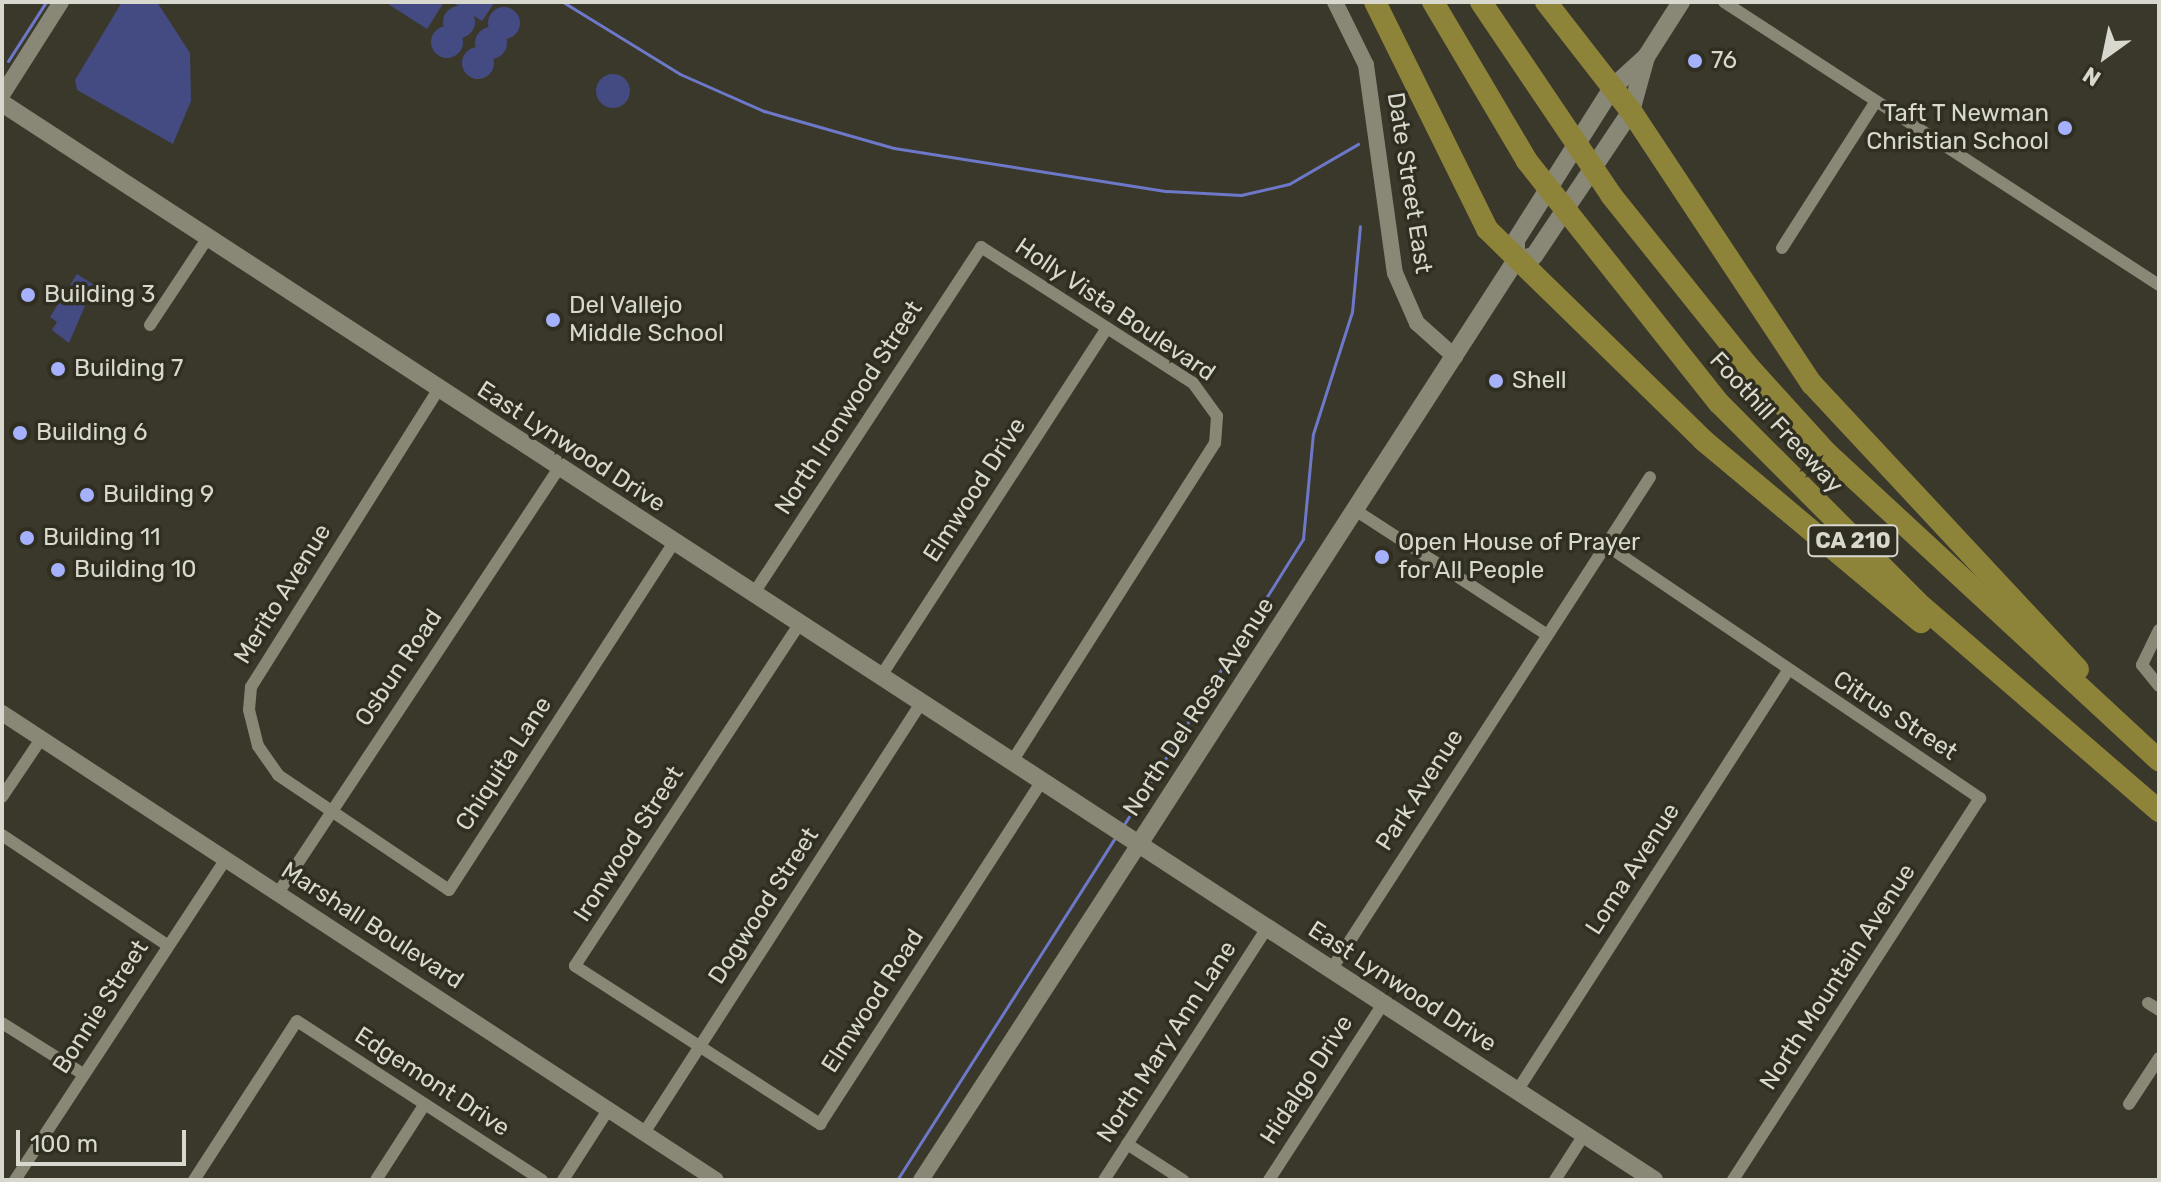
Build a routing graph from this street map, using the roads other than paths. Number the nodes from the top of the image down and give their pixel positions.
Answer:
1 (61, 2) edge
2 (1335, 2) edge
3 (1375, 2) edge
4 (1433, 2) edge
5 (1481, 2) edge
6 (1546, 2) edge
7 (1681, 2) edge
8 (1724, 2) edge
9 (1646, 57) junction
10 (1612, 88) junction
11 (2, 95) edge
12 (1876, 101) junction
13 (2, 103) edge
14 (1631, 111) junction
15 (207, 239) junction
16 (981, 247) joint
17 (1782, 248) dead end
18 (1516, 260) junction
19 (2159, 285) edge
20 (150, 325) dead end
21 (1107, 328) junction
22 (1455, 357) junction
23 (438, 390) junction
24 (559, 468) junction
25 (1650, 477) dead end
26 (1355, 510) junction
27 (674, 542) junction
28 (1606, 545) junction
29 (754, 593) junction
30 (800, 623) junction
31 (2159, 630) edge
32 (1546, 634) junction
33 (1787, 672) junction
34 (881, 676) junction
35 (2159, 686) edge
36 (921, 703) junction
37 (2, 713) edge
38 (41, 739) junction
39 (2079, 739) junction
40 (2157, 758) edge
41 (1012, 762) junction
42 (1042, 781) junction
43 (2, 797) edge
44 (1980, 798) joint
45 (2159, 811) edge
46 (330, 812) junction
47 (2, 835) edge
48 (1126, 836) junction
49 (226, 859) junction
50 (278, 893) junction
51 (1267, 928) junction
52 (167, 945) junction
53 (1331, 970) junction
54 (1383, 1004) junction
55 (2, 1023) edge
56 (700, 1045) junction
57 (2159, 1058) edge
58 (83, 1074) junction
59 (1517, 1091) junction
60 (425, 1104) junction
61 (2129, 1104) dead end
62 (608, 1110) junction
63 (644, 1133) junction
64 (1584, 1135) junction
65 (1127, 1144) junction
66 (15, 1180) edge
67 (194, 1180) edge
68 (376, 1180) edge
69 (542, 1180) edge
70 (563, 1180) edge
71 (716, 1180) edge
72 (921, 1180) edge
73 (1104, 1180) edge
74 (1183, 1180) edge
75 (1269, 1180) edge
76 (1555, 1180) edge
77 (1654, 1180) edge
78 (1733, 1180) edge

1 - 11 street
2 - 22 street, Date Street East
3 - 18 highway
4 - 39 highway, Foothill Freeway / CA 210
5 - 40 highway, Foothill Freeway / CA 210
6 - 10 highway
7 - 9 main road, North Del Rosa Avenue
8 - 12 street
9 - 10 main road, North Del Rosa Avenue
9 - 14 main road, North Del Rosa Avenue
10 - 14 highway
10 - 18 main road, North Del Rosa Avenue
12 - 17 street
12 - 19 street
13 - 15 main road, East Lynwood Drive
14 - 18 main road, North Del Rosa Avenue
14 - 40 highway
15 - 20 street
15 - 23 main road, East Lynwood Drive
16 - 21 street, Holly Vista Boulevard
16 - 29 street, North Ironwood Street
18 - 22 main road, North Del Rosa Avenue
18 - 39 highway
21 - 34 street, Elmwood Drive
21 - 41 street, Holly Vista Boulevard
22 - 26 main road, North Del Rosa Avenue
23 - 24 main road, East Lynwood Drive
23 - 46 street, Merito Avenue
24 - 27 main road, East Lynwood Drive
24 - 46 street, Osbun Road
25 - 28 street, Park Avenue
26 - 32 street
26 - 48 main road, North Del Rosa Avenue
27 - 29 main road, East Lynwood Drive
27 - 46 street, Chiquita Lane
28 - 32 street, Park Avenue
28 - 33 street, Citrus Street
29 - 30 main road, East Lynwood Drive
30 - 34 main road, East Lynwood Drive
30 - 56 street, Ironwood Street
31 - 35 street
32 - 53 street, Park Avenue
33 - 44 street, Citrus Street
33 - 59 street, Loma Avenue
34 - 36 main road, East Lynwood Drive
36 - 41 main road, East Lynwood Drive
36 - 56 street, Dogwood Street
37 - 38 street, Marshall Boulevard
38 - 43 street
38 - 49 street, Marshall Boulevard
39 - 45 highway, Foothill Freeway / CA 210
41 - 42 main road, East Lynwood Drive
42 - 48 main road, East Lynwood Drive
42 - 56 street, Elmwood Road
44 - 78 street, North Mountain Avenue
46 - 50 street, Osbun Road
47 - 52 street
48 - 51 main road, East Lynwood Drive
48 - 72 street, North Del Rosa Avenue
49 - 50 street, Marshall Boulevard
49 - 52 street, Bonnie Street
50 - 62 street, Marshall Boulevard
51 - 53 main road, East Lynwood Drive
51 - 65 street, North Mary Ann Lane
52 - 58 street, Bonnie Street
53 - 54 main road, East Lynwood Drive
54 - 59 main road, East Lynwood Drive
54 - 75 street, Hidalgo Drive
55 - 58 street
56 - 63 street, Dogwood Street
57 - 61 street
58 - 66 street, Bonnie Street
59 - 64 main road, East Lynwood Drive
60 - 67 street, Edgemont Drive
60 - 68 street
60 - 69 street, Edgemont Drive
62 - 63 street, Marshall Boulevard
62 - 70 street
63 - 71 street, Marshall Boulevard
64 - 76 street
64 - 77 main road, East Lynwood Drive
65 - 73 street, North Mary Ann Lane
65 - 74 street

